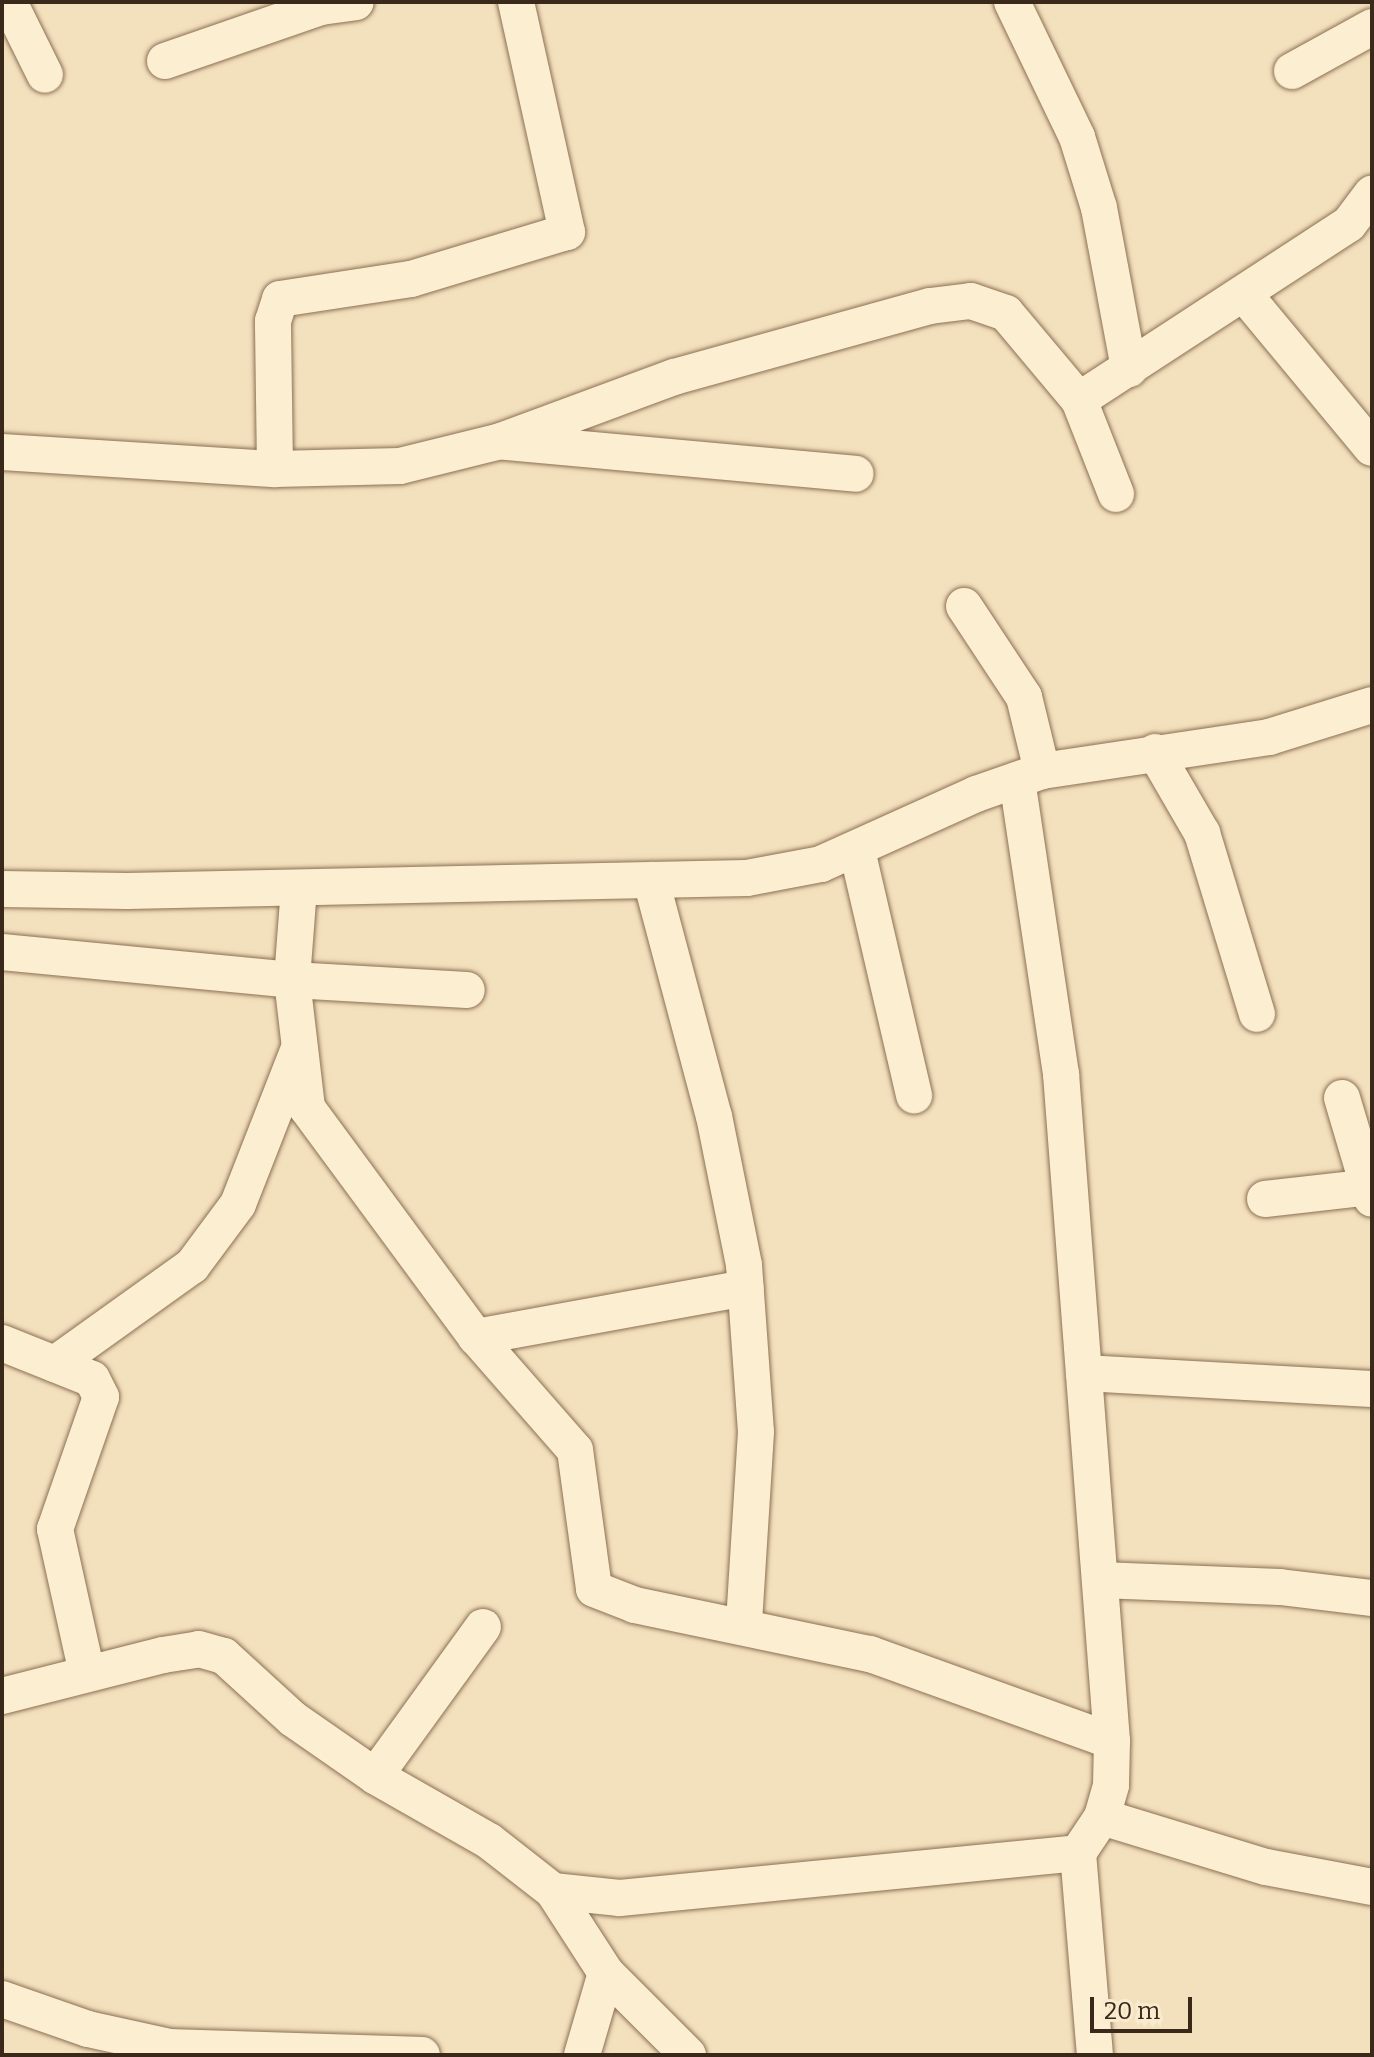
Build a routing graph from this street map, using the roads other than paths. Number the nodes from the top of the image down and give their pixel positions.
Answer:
1 (9, 2) edge
2 (356, 2) edge
3 (516, 2) edge
4 (1012, 2) edge
5 (1372, 27) edge
6 (14, 40) edge
7 (165, 61) dead end
8 (1292, 71) dead end
9 (45, 75) dead end
10 (1372, 194) edge
11 (1244, 294) junction
12 (1129, 369) junction
13 (1079, 400) junction
14 (501, 441) junction
15 (1372, 448) edge
16 (2, 452) edge
17 (275, 469) junction
18 (856, 474) dead end
19 (1116, 494) dead end
20 (964, 606) dead end
21 (1372, 705) edge
22 (1155, 752) junction
23 (1029, 776) junction
24 (857, 850) junction
25 (651, 880) junction
26 (299, 888) junction
27 (2, 889) edge
28 (2, 952) edge
29 (292, 980) junction
30 (467, 990) dead end
31 (1257, 1014) dead end
32 (298, 1049) junction
33 (914, 1095) dead end
34 (1342, 1098) dead end
35 (1371, 1191) edge
36 (1265, 1199) dead end
37 (746, 1288) junction
38 (476, 1337) junction
39 (2, 1343) edge
40 (55, 1364) junction
41 (1084, 1373) junction
42 (1372, 1389) edge
43 (1100, 1580) junction
44 (1372, 1598) edge
45 (744, 1625) junction
46 (483, 1627) dead end
47 (87, 1673) junction
48 (2, 1696) edge
49 (1112, 1741) junction
50 (375, 1776) junction
51 (1102, 1817) junction
52 (1078, 1853) junction
53 (1372, 1887) edge
54 (553, 1891) junction
55 (606, 1973) junction
56 (2, 1999) edge
57 (422, 2055) edge
58 (582, 2055) edge
59 (688, 2055) edge
60 (1095, 2055) edge

1 - 6 street
2 - 7 street
3 - 17 street
4 - 12 street
5 - 8 street
6 - 9 street
10 - 11 street
11 - 12 street
11 - 15 street
12 - 13 street
13 - 14 street
13 - 19 street
14 - 17 street
14 - 18 street
16 - 17 street
20 - 23 street
21 - 22 street
22 - 23 street
22 - 31 street
23 - 24 street
23 - 41 street
24 - 25 street
24 - 33 street
25 - 26 street
25 - 37 street
26 - 27 street
26 - 29 street
28 - 29 street
29 - 30 street
29 - 32 street
32 - 38 street
32 - 40 street
34 - 35 street
35 - 36 street
37 - 38 street
37 - 45 street
38 - 45 street
39 - 40 street
40 - 47 street
41 - 42 street
41 - 43 street
43 - 44 street
43 - 49 street
45 - 49 street
46 - 50 street
47 - 48 street
47 - 50 street
49 - 51 street
50 - 54 street
51 - 52 street
51 - 53 street
52 - 54 street
52 - 60 street
54 - 55 street
55 - 58 street
55 - 59 street
56 - 57 street

